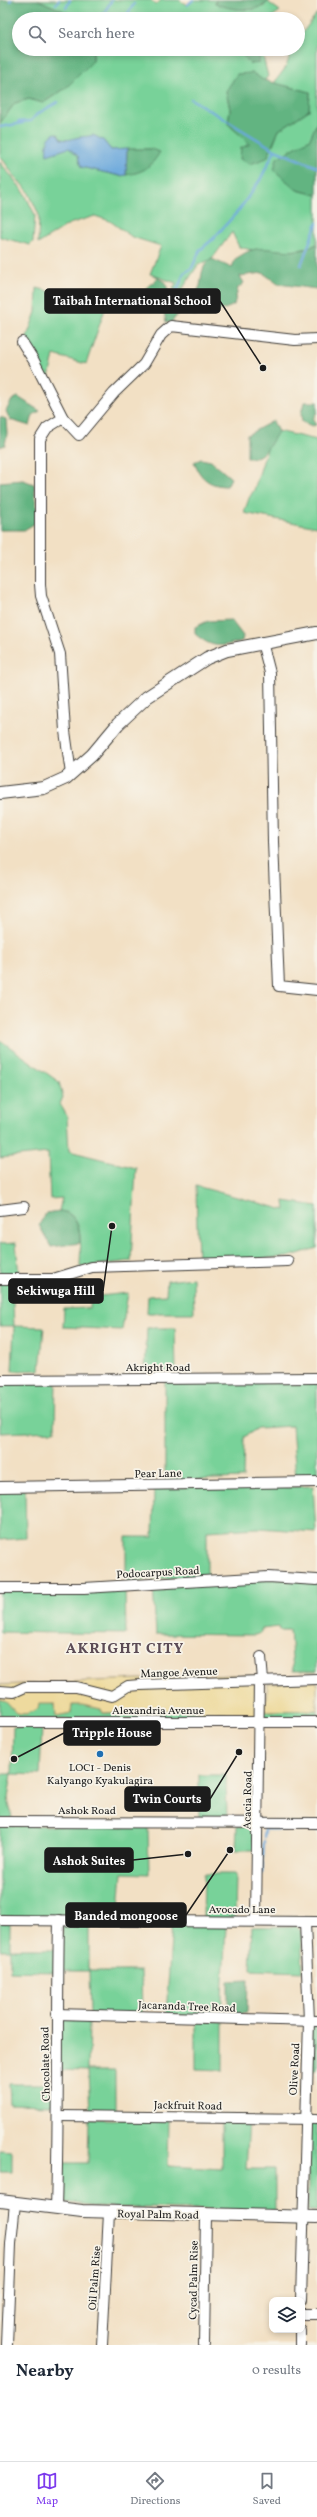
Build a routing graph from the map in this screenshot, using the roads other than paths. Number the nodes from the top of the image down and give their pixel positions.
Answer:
1 (317, 339) edge
2 (22, 342) dead end
3 (63, 418) junction
4 (317, 632) edge
5 (262, 642) junction
6 (71, 774) junction
7 (0, 793) edge
8 (317, 990) edge
9 (24, 1207) dead end
10 (0, 1210) edge
11 (288, 1261) dead end
12 (0, 1279) edge
13 (317, 1378) edge
14 (0, 1380) edge
15 (317, 1482) edge
16 (0, 1487) edge
17 (317, 1580) edge
18 (0, 1588) edge
19 (261, 1657) dead end
20 (317, 1679) edge
21 (261, 1680) junction
22 (0, 1691) edge
23 (260, 1721) junction
24 (0, 1722) edge
25 (317, 1722) edge
26 (0, 1822) edge
27 (259, 1823) junction
28 (317, 1824) edge
29 (0, 1920) edge
30 (59, 1920) junction
31 (256, 1920) junction
32 (305, 1922) junction
33 (317, 1922) edge
34 (56, 2014) junction
35 (313, 2021) edge
36 (59, 2116) junction
37 (304, 2119) junction
38 (317, 2119) edge
39 (0, 2201) edge
40 (15, 2203) junction
41 (56, 2208) junction
42 (109, 2212) junction
43 (206, 2215) junction
44 (302, 2217) junction
45 (317, 2217) edge
46 (301, 2297) edge
47 (4, 2299) edge
48 (305, 2314) edge
49 (317, 2314) edge
50 (300, 2333) edge
51 (7, 2345) edge
52 (102, 2345) edge
53 (204, 2345) edge
54 (300, 2345) edge

1 - 3 street
2 - 3 street
3 - 6 street
4 - 5 street
5 - 6 street
5 - 8 street
6 - 7 street
9 - 10 street
11 - 12 street
13 - 14 street, Akright Road
15 - 16 street, Pear Lane
17 - 18 street, Podocarpus Road
19 - 21 street, Acacia Road
20 - 21 street, Mangoe Avenue
21 - 22 street, Mangoe Avenue
21 - 23 street, Acacia Road
23 - 24 street, Alexandria Avenue
23 - 25 street, Alexandria Avenue
23 - 27 street, Acacia Road
26 - 27 street, Ashok Road
27 - 28 street, Ashok Road
27 - 31 street, Acacia Road
29 - 30 street, Avocado Lane
30 - 31 street, Avocado Lane
30 - 34 street, Chocolate Road
31 - 32 street, Avocado Lane
32 - 33 street, Avocado Lane
32 - 35 street, Olive Road
34 - 35 street, Jacaranda Tree Road
34 - 36 street, Chocolate Road
35 - 37 street, Olive Road
36 - 37 street, Jackfruit Road
36 - 41 street, Chocolate Road
37 - 38 street, Jackfruit Road
37 - 44 street, Olive Road
39 - 40 street, Royal Palm Road
40 - 41 street, Royal Palm Road
40 - 47 street
41 - 42 street, Royal Palm Road
42 - 43 street, Royal Palm Road
42 - 52 street, Oil Palm Rise
43 - 44 street, Royal Palm Road
43 - 53 street, Cycad Palm Rise
44 - 45 street, Royal Palm Road
44 - 46 street, Olive Road
47 - 51 street
48 - 49 street
50 - 54 street

